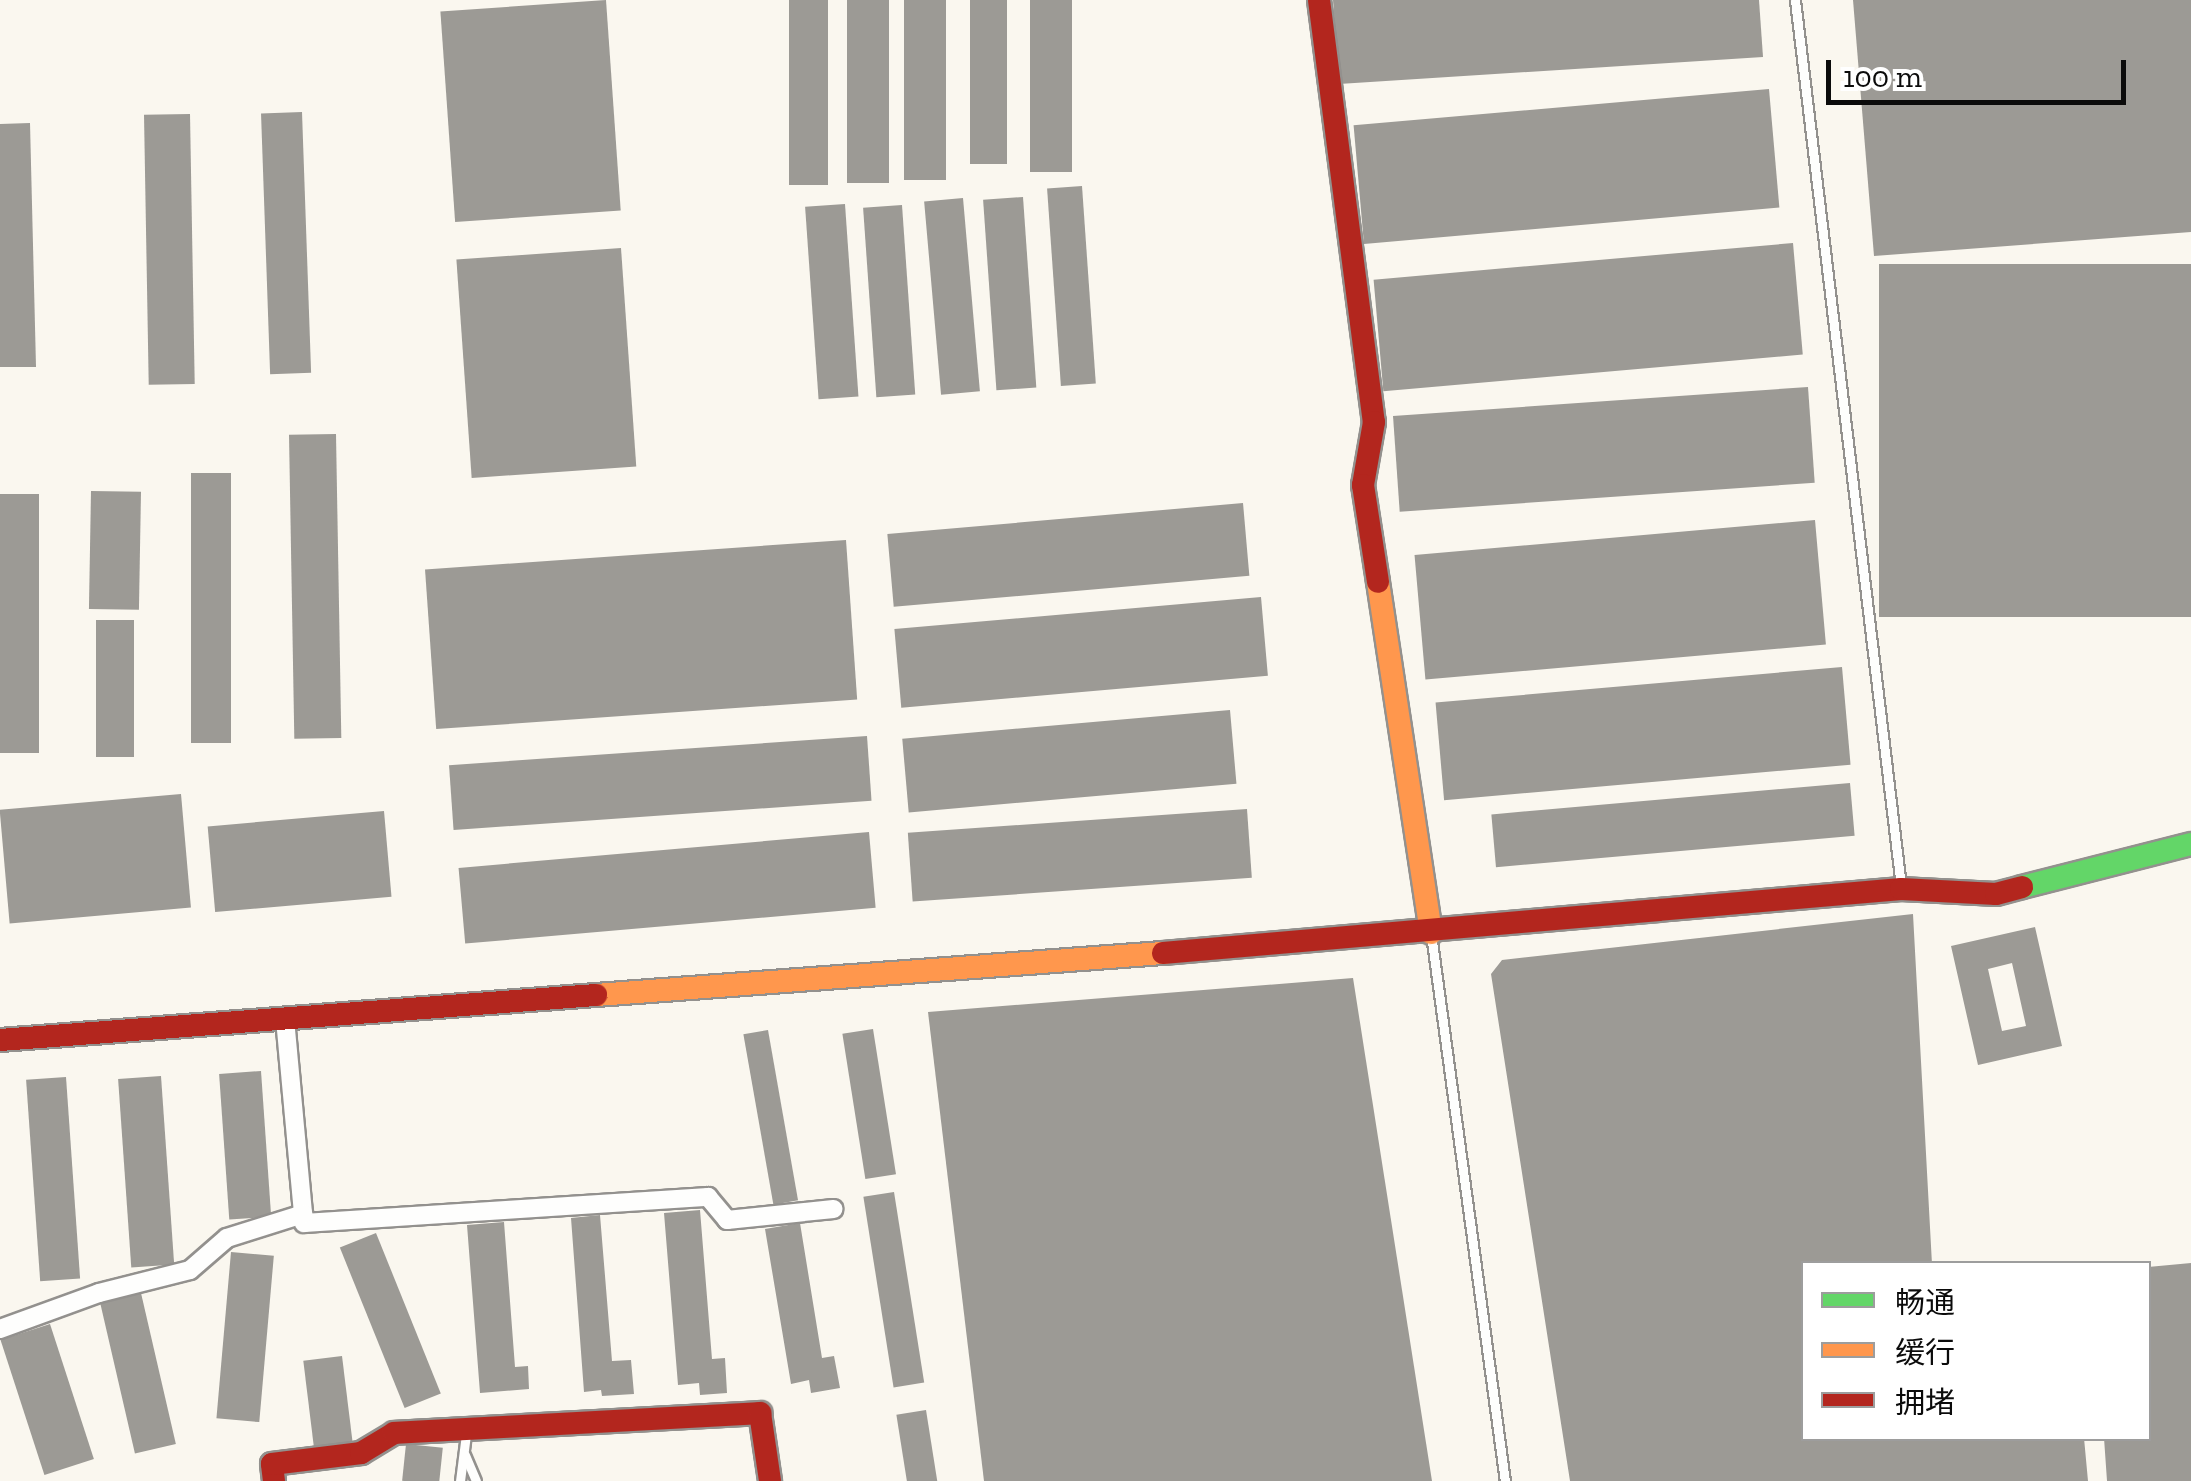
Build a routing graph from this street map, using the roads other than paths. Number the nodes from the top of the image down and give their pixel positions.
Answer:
1 (1319, 0) edge
2 (1795, 0) edge
3 (2191, 844) edge
4 (1901, 888) junction
5 (1431, 933) junction
6 (285, 1019) junction
7 (0, 1040) edge
8 (833, 1209) dead end
9 (303, 1214) junction
10 (0, 1328) edge
11 (467, 1428) junction
12 (464, 1452) junction
13 (274, 1481) edge
14 (460, 1481) edge
15 (476, 1481) edge
16 (770, 1481) edge
17 (1505, 1481) edge

1 - 5 street
2 - 4 lane
3 - 4 street
4 - 5 street
5 - 6 street
5 - 17 lane
6 - 7 street
6 - 9 street
8 - 9 street
9 - 10 street
11 - 12 lane
11 - 13 street
11 - 16 street
12 - 14 lane
12 - 15 lane

